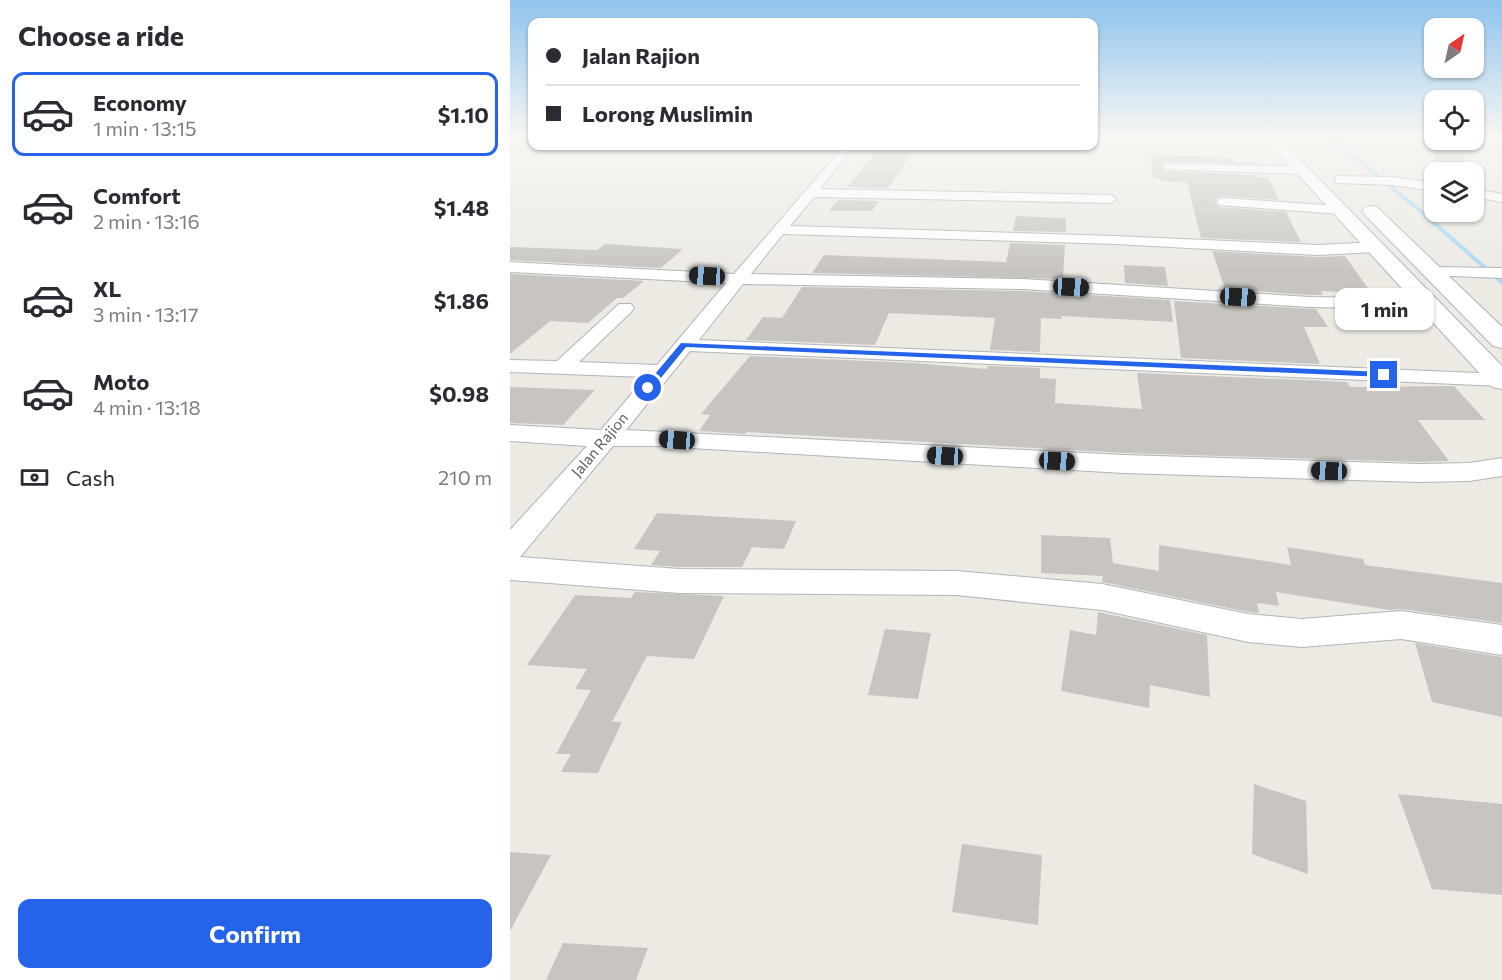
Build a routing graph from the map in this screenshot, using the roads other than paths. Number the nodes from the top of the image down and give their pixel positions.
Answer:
1 (821, 181) edge
2 (1310, 181) edge
3 (1340, 181) edge
4 (1374, 181) edge
5 (1424, 186) edge
6 (810, 194) junction
7 (1484, 195) edge
8 (1502, 198) edge
9 (1111, 199) dead end
10 (1224, 202) dead end
11 (1339, 210) junction
12 (779, 230) junction
13 (1376, 247) junction
14 (510, 267) edge
15 (1443, 272) junction
16 (1502, 273) edge
17 (732, 278) junction
18 (1429, 304) junction
19 (625, 308) dead end
20 (1502, 341) edge
21 (684, 345) junction
22 (510, 366) edge
23 (562, 368) junction
24 (662, 371) junction
25 (1501, 380) edge
26 (510, 433) edge
27 (595, 439) junction
28 (1502, 467) edge
29 (510, 549) edge
30 (510, 568) edge
31 (1502, 640) edge

1 - 6 street, Jalan Rajion
2 - 11 main road
3 - 15 main road
4 - 5 street
6 - 9 street
6 - 12 street, Jalan Rajion
7 - 8 street
10 - 11 street
11 - 13 main road
12 - 13 street
12 - 17 street, Jalan Rajion
13 - 18 main road
14 - 17 street
15 - 16 street
15 - 20 main road
17 - 18 street
17 - 21 street, Jalan Rajion
18 - 25 main road
19 - 23 street
21 - 24 street, Jalan Rajion
21 - 25 street
22 - 23 street
23 - 24 street
24 - 27 street, Jalan Rajion
26 - 27 street
27 - 28 street
27 - 29 street, Jalan Rajion
30 - 31 street

